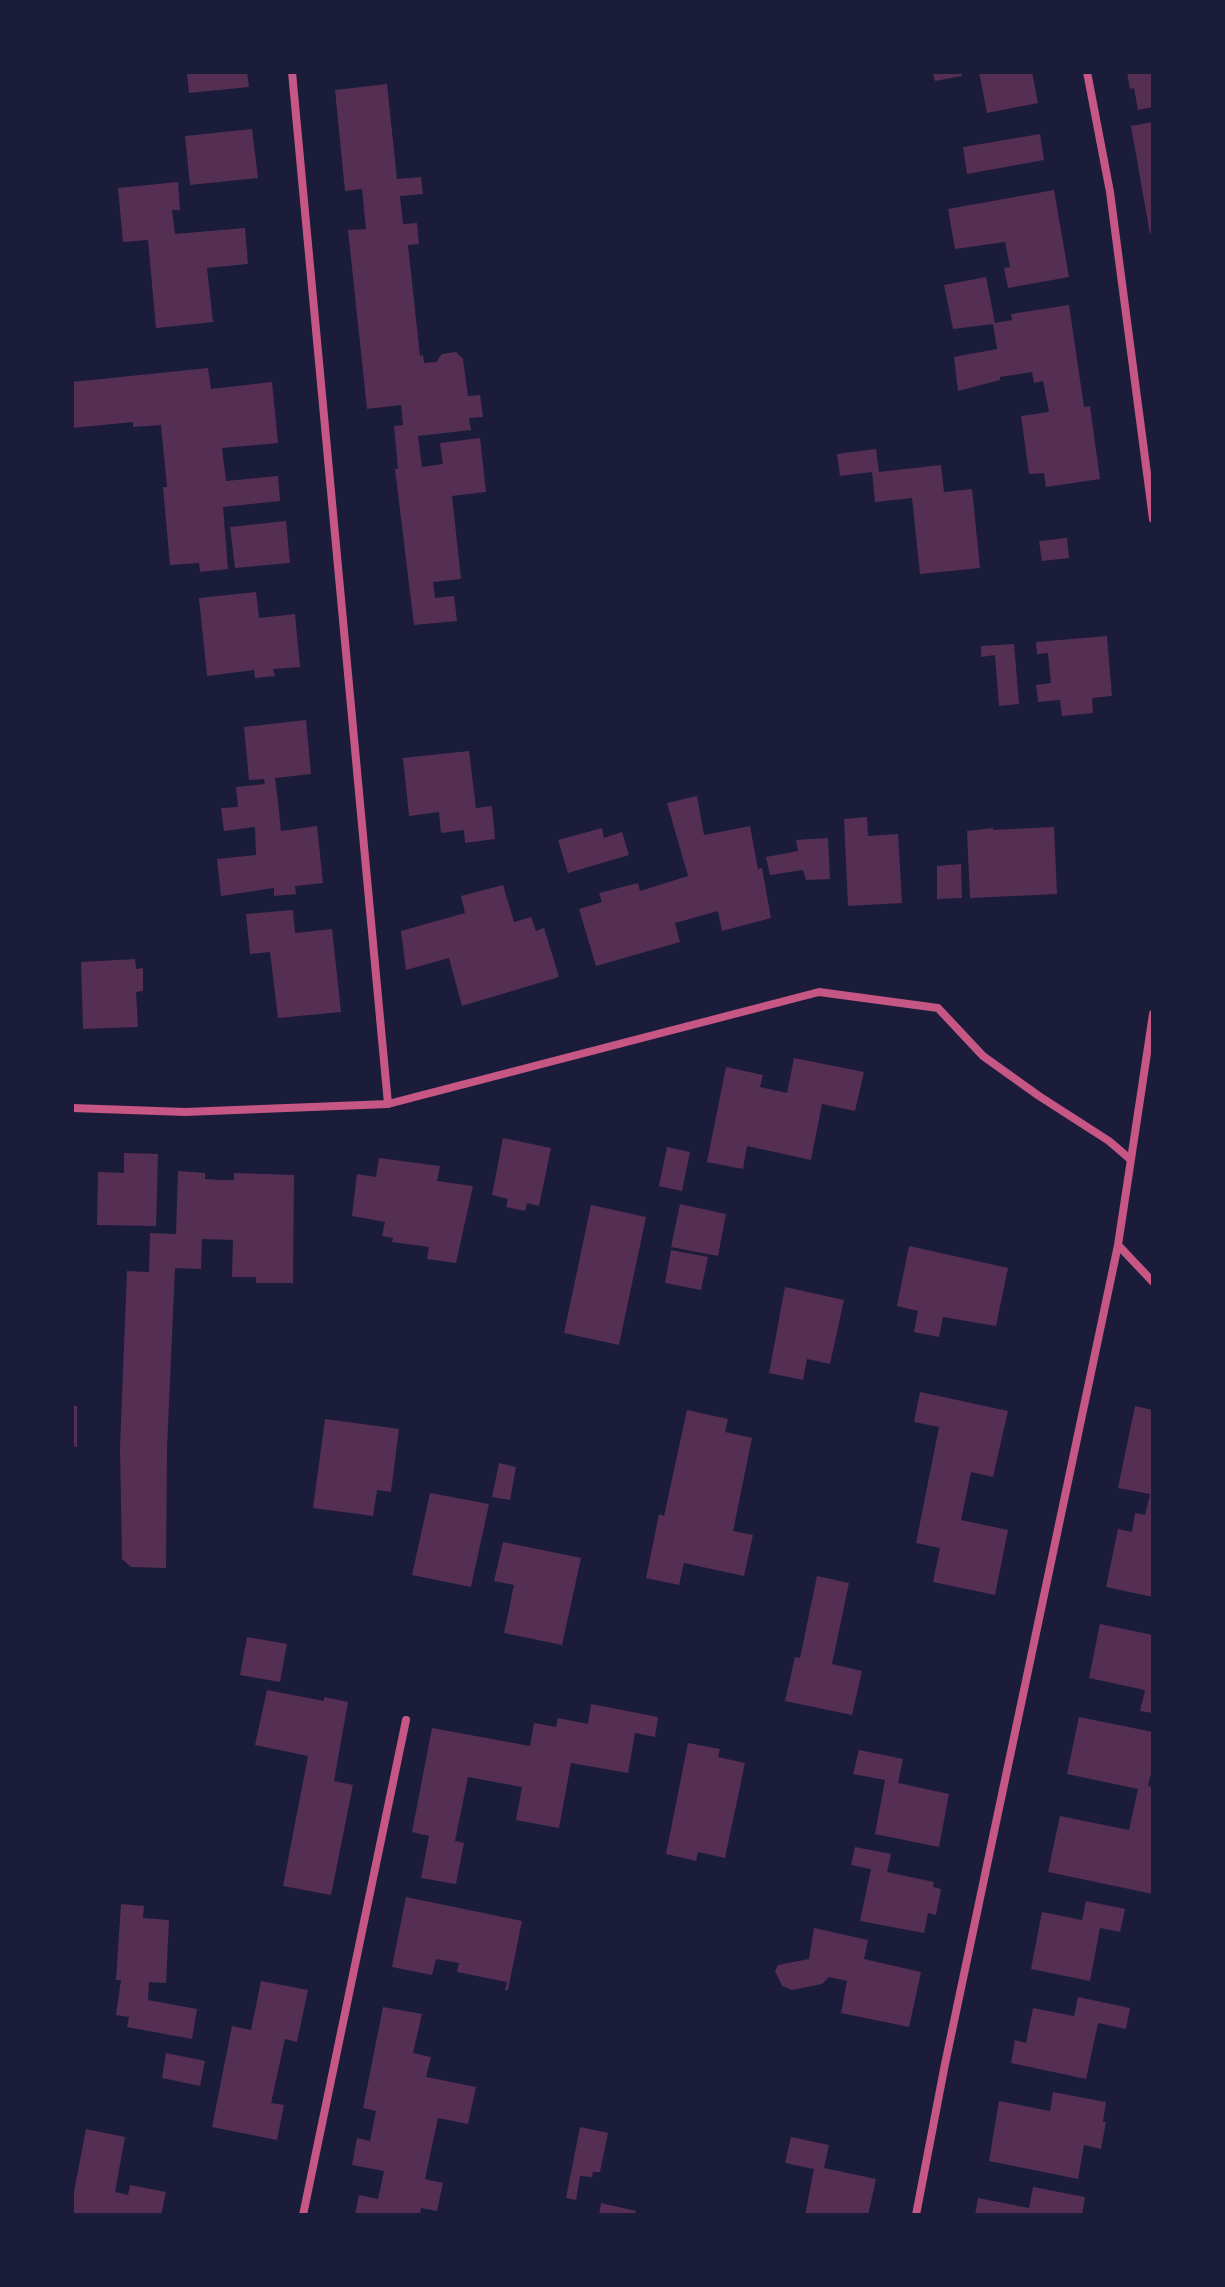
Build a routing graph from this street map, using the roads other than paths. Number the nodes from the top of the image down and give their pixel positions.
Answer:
1 (292, 72) edge
2 (1087, 72) edge
3 (1153, 519) edge
4 (1153, 1014) edge
5 (388, 1104) junction
6 (72, 1108) edge
7 (1130, 1159) junction
8 (1118, 1245) junction
9 (1153, 1282) edge
10 (406, 1720) dead end
11 (303, 2215) edge
12 (916, 2215) edge

1 - 5 street
2 - 3 street
4 - 7 street
5 - 6 street
5 - 7 street
7 - 8 street
8 - 9 street
8 - 12 street
10 - 11 street

